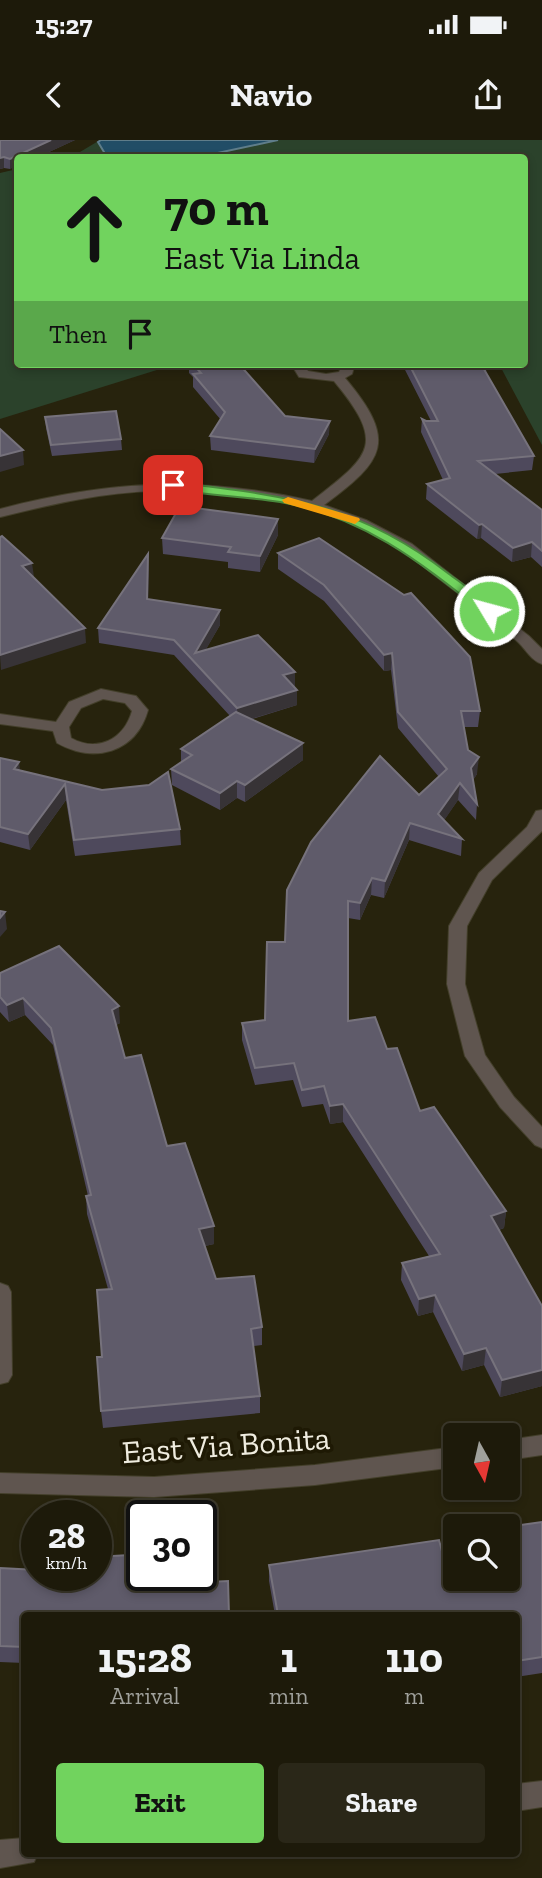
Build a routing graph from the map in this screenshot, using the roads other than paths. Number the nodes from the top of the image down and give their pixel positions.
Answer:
1 (298, 368) edge
2 (348, 368) edge
3 (337, 377) junction
4 (313, 507) junction
5 (0, 513) edge
6 (542, 659) edge
7 (0, 719) edge
8 (61, 727) junction
9 (542, 815) edge
10 (542, 1140) edge
11 (0, 1292) edge
12 (0, 1374) edge
13 (542, 1445) edge
14 (520, 1448) edge
15 (443, 1459) edge
16 (0, 1483) edge
17 (542, 1794) edge
18 (520, 1797) edge
19 (21, 1852) edge
20 (0, 1854) edge

1 - 3 street
2 - 3 street
3 - 4 street
4 - 5 street
4 - 6 street
7 - 8 street
8 - 8 street
9 - 10 street
11 - 12 street
13 - 14 street
15 - 16 street, East Via Bonita
17 - 18 street
19 - 20 street

